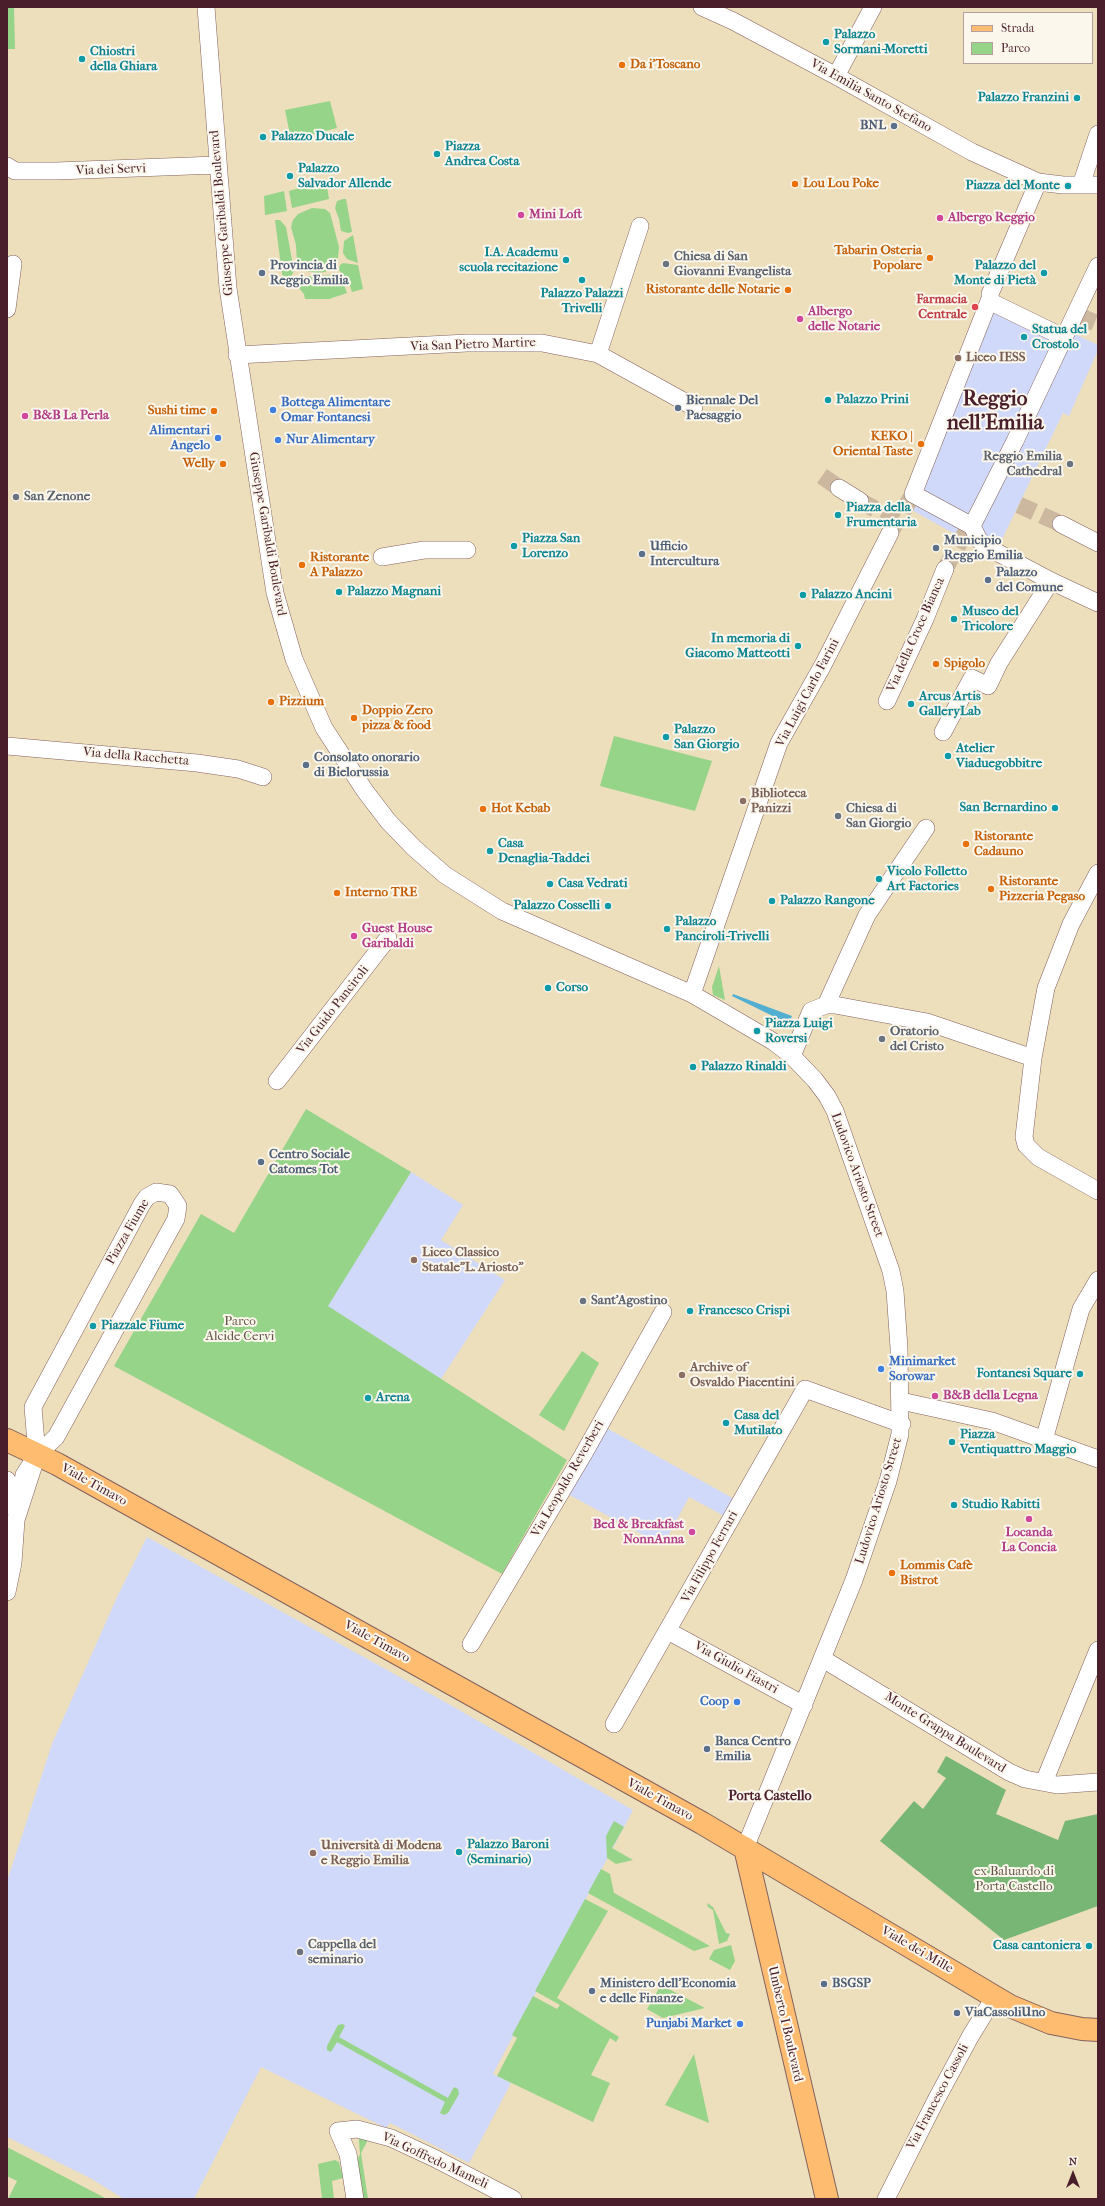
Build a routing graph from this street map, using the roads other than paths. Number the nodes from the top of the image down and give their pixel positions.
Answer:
1 (206, 7) edge
2 (702, 7) edge
3 (873, 7) edge
4 (836, 76) junction
5 (1098, 134) edge
6 (217, 165) junction
7 (11, 168) edge
8 (1039, 183) junction
9 (1081, 185) junction
10 (1098, 185) edge
11 (640, 226) dead end
12 (13, 264) dead end
13 (1098, 266) edge
14 (990, 294) dead end
15 (7, 309) edge
16 (1063, 337) junction
17 (598, 354) junction
18 (237, 355) junction
19 (694, 407) dead end
20 (839, 488) tunnel mouth
21 (860, 501) tunnel mouth
22 (1061, 524) tunnel mouth
23 (972, 526) junction
24 (890, 533) tunnel mouth
25 (1098, 543) edge
26 (468, 550) dead end
27 (382, 556) dead end
28 (945, 569) tunnel mouth
29 (1051, 581) junction
30 (1098, 603) edge
31 (887, 701) dead end
32 (943, 732) dead end
33 (7, 746) edge
34 (263, 777) dead end
35 (926, 828) dead end
36 (1098, 873) edge
37 (388, 938) dead end
38 (692, 994) junction
39 (826, 1005) junction
40 (792, 1056) junction
41 (1032, 1058) junction
42 (277, 1081) dead end
43 (1098, 1190) edge
44 (1098, 1280) edge
45 (663, 1312) dead end
46 (901, 1401) junction
47 (902, 1424) junction
48 (7, 1440) edge
49 (1044, 1440) junction
50 (37, 1455) junction
51 (1098, 1459) edge
52 (7, 1480) edge
53 (16, 1520) junction
54 (7, 1592) edge
55 (668, 1631) junction
56 (471, 1644) dead end
57 (1098, 1650) edge
58 (823, 1659) junction
59 (804, 1705) junction
60 (614, 1724) dead end
61 (1044, 1782) junction
62 (1098, 1782) edge
63 (745, 1848) junction
64 (995, 1996) junction
65 (1098, 2030) edge
66 (355, 2199) edge
67 (513, 2199) edge
68 (827, 2199) edge
69 (886, 2199) edge

1 - 6 street, Giuseppe Garibaldi Boulevard
2 - 4 street, Via Emilia Santo Stefano
3 - 4 street
4 - 8 street, Via Emilia Santo Stefano
5 - 9 street
6 - 7 street, Via dei Servi
6 - 18 street, Giuseppe Garibaldi Boulevard
8 - 9 street
8 - 14 street
9 - 10 street
11 - 17 street
12 - 15 street
13 - 16 street
16 - 23 street
16 - 23 street
17 - 18 street, Via San Pietro Martire
17 - 19 street, Via San Pietro Martire
18 - 38 street, Giuseppe Garibaldi Boulevard
20 - 21 street
22 - 25 street
23 - 29 street
24 - 38 street, Via Luigi Carlo Farini
26 - 27 street
28 - 31 street, Via della Croce Bianca
29 - 30 street
29 - 32 street
33 - 34 street, Via della Racchetta
35 - 39 street
36 - 41 street
37 - 42 street, Via Guido Panciroli
38 - 40 street, Ludovico Ariosto Street
39 - 40 street
39 - 41 street
40 - 46 street, Ludovico Ariosto Street
41 - 43 street
44 - 49 street
45 - 56 street, Via Leopoldo Reverberi
46 - 47 street, Ludovico Ariosto Street
46 - 49 street
47 - 55 street, Via Filippo Ferrari
47 - 58 street, Ludovico Ariosto Street
48 - 50 main road, Viale Timavo
49 - 51 street
50 - 50 street, Piazza Fiume
50 - 53 street
50 - 63 main road, Viale Timavo
52 - 53 street
53 - 54 street
55 - 59 street, Via Giulio Fiastri
55 - 60 street, Via Filippo Ferrari
57 - 61 street
58 - 59 street, Ludovico Ariosto Street
58 - 61 street, Monte Grappa Boulevard
59 - 63 street, Ludovico Ariosto Street
61 - 62 street, Monte Grappa Boulevard
63 - 64 main road, Viale dei Mille
63 - 68 main road, Umberto I Boulevard
64 - 65 main road, Viale dei Mille
64 - 69 street, Via Francesco Cassoli
66 - 67 street, Via Goffredo Mameli

